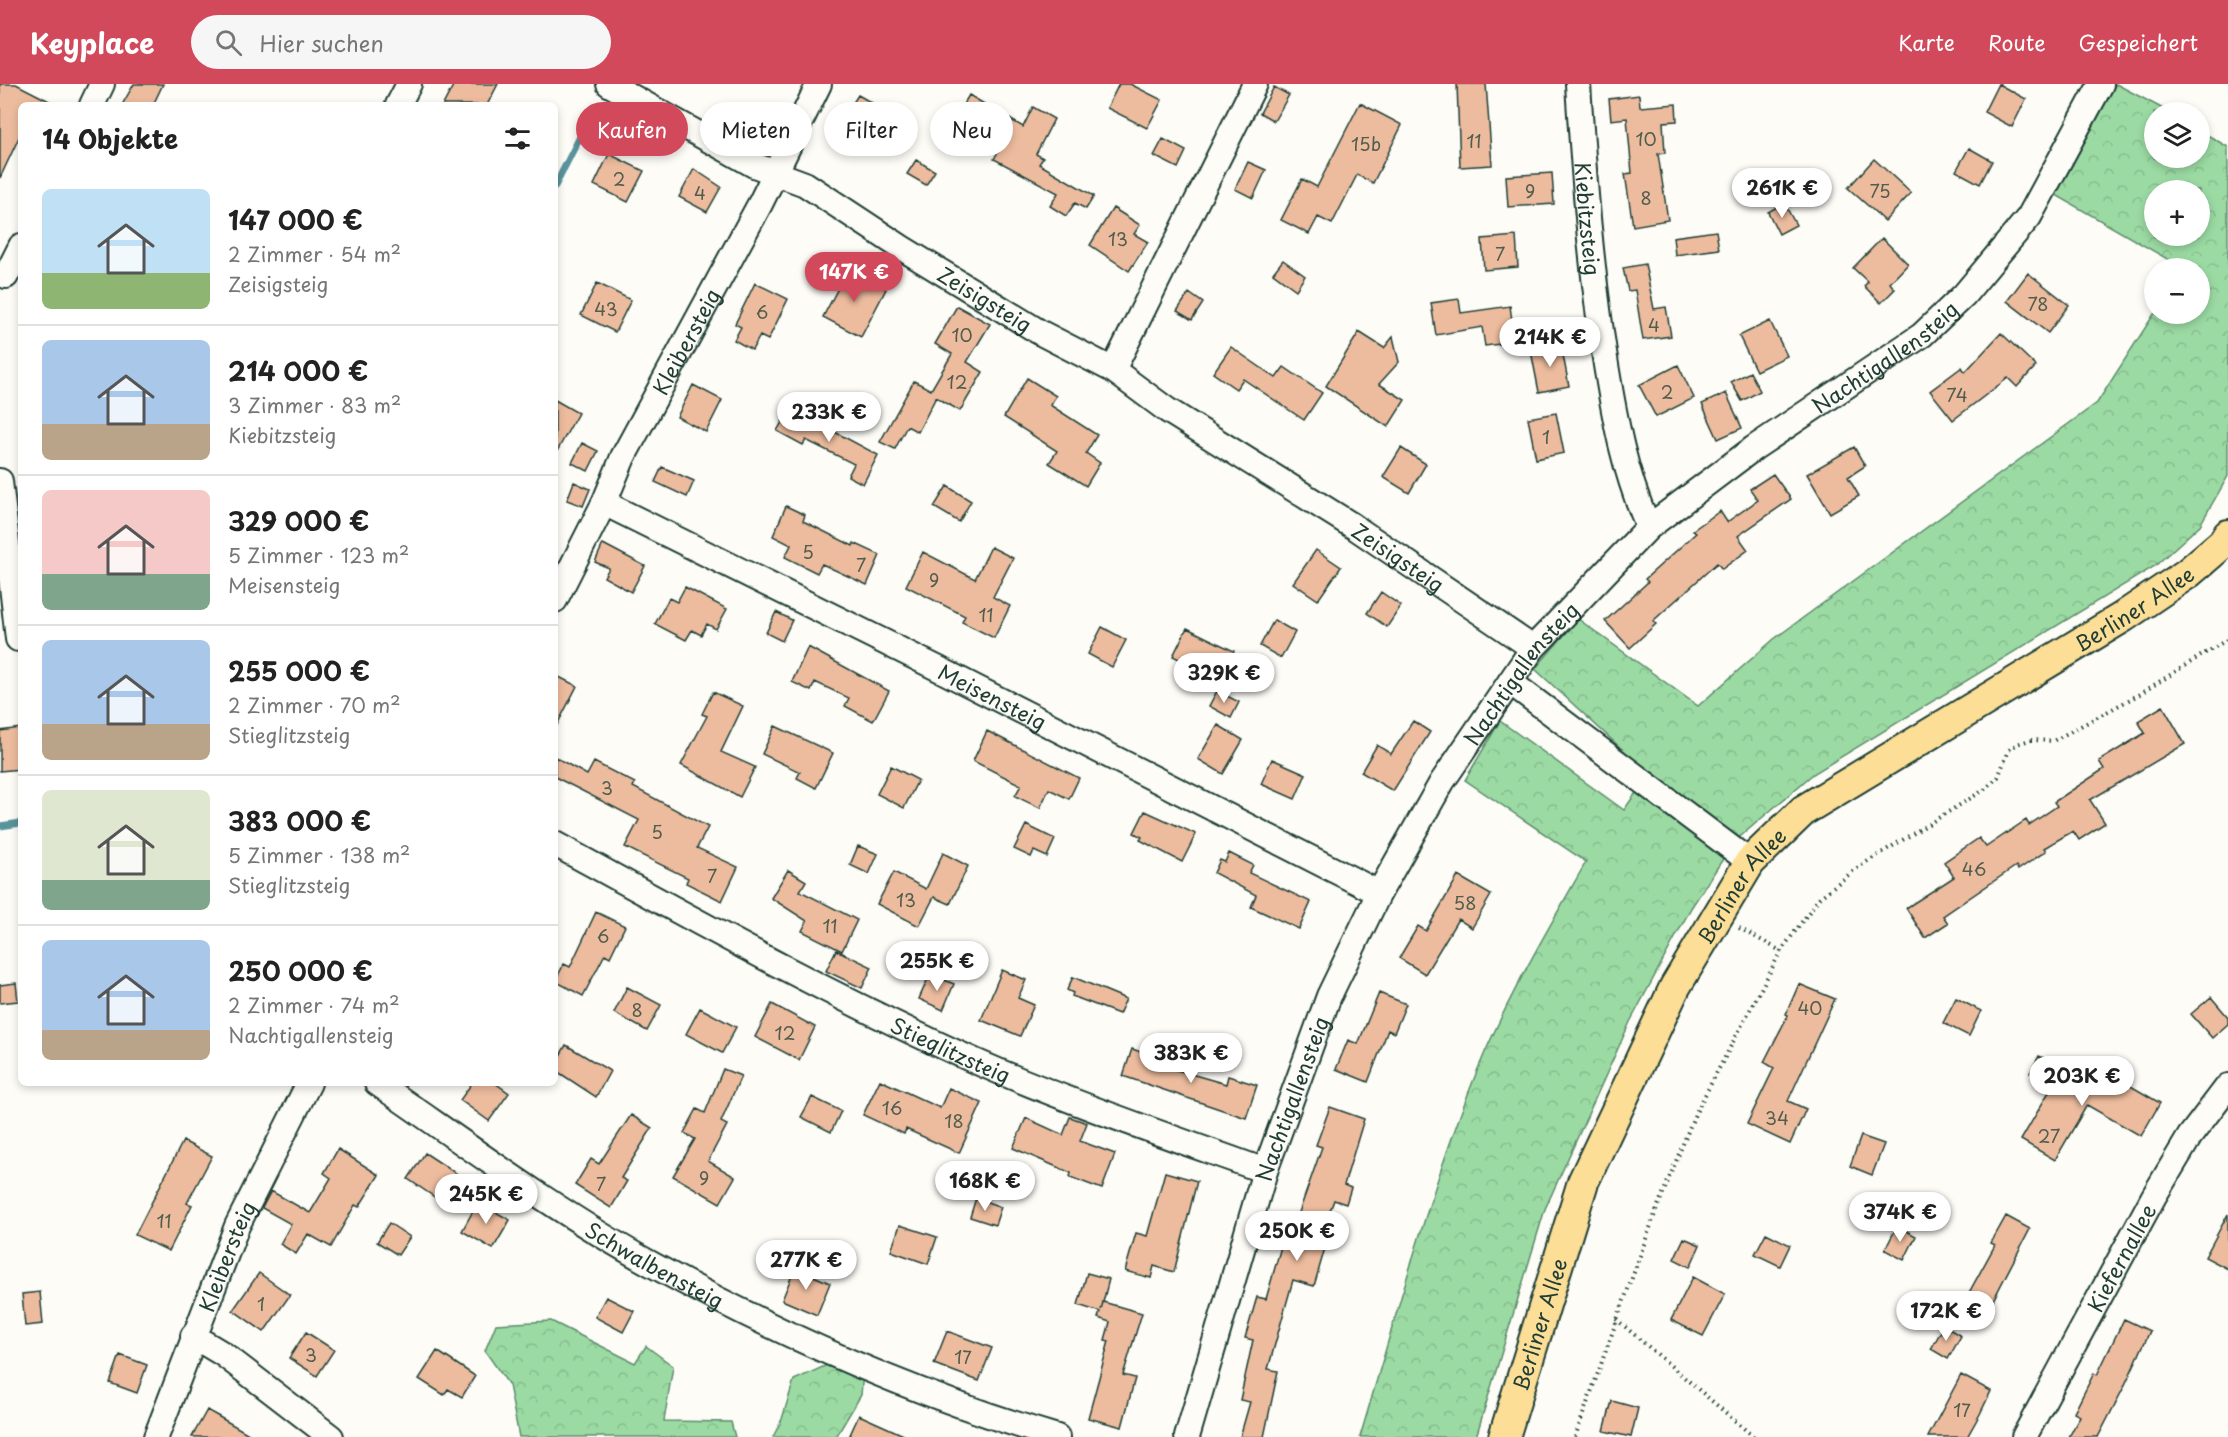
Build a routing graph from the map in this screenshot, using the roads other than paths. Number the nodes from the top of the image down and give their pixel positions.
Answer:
1 (102, 84) edge
2 (409, 84) edge
3 (609, 84) edge
4 (819, 84) edge
5 (1255, 84) edge
6 (1578, 84) edge
7 (2102, 84) edge
8 (93, 102) edge
9 (400, 102) edge
10 (776, 173) junction
11 (18, 252) edge
12 (6, 276) dead end
13 (1113, 370) junction
14 (0, 481) edge
15 (604, 503) junction
16 (1649, 527) junction
17 (2226, 542) edge
18 (558, 594) edge
19 (13, 641) edge
20 (1533, 648) junction
21 (1510, 682) junction
22 (558, 846) edge
23 (1750, 862) junction
24 (1379, 893) junction
25 (307, 1086) edge
26 (380, 1086) edge
27 (2228, 1086) edge
28 (1265, 1171) junction
29 (194, 1336) junction
30 (156, 1437) edge
31 (331, 1437) edge
32 (1057, 1437) edge
33 (1187, 1437) edge
34 (1504, 1437) edge
35 (2024, 1437) edge

1 - 8 street
2 - 9 street
3 - 10 street, Zeisigsteig
4 - 10 street, Kleibersteig
5 - 13 street
6 - 16 street, Kiebitzsteig
7 - 16 street, Nachtigallensteig
10 - 13 street, Zeisigsteig
10 - 15 street, Kleibersteig
11 - 12 street
13 - 20 street, Zeisigsteig
14 - 19 street
15 - 18 street, Kleibersteig
15 - 24 street, Meisensteig
16 - 20 street, Nachtigallensteig
17 - 23 main road, Berliner Allee
20 - 21 street, Nachtigallensteig
21 - 23 street
21 - 24 street, Nachtigallensteig
22 - 28 street, Stieglitzsteig
23 - 34 main road, Berliner Allee
24 - 28 street, Nachtigallensteig
25 - 29 street, Kleibersteig
26 - 32 street, Schwalbensteig
27 - 35 street, Kiefernallee
28 - 33 street, Nachtigallensteig
29 - 30 street, Kleibersteig
29 - 31 street

